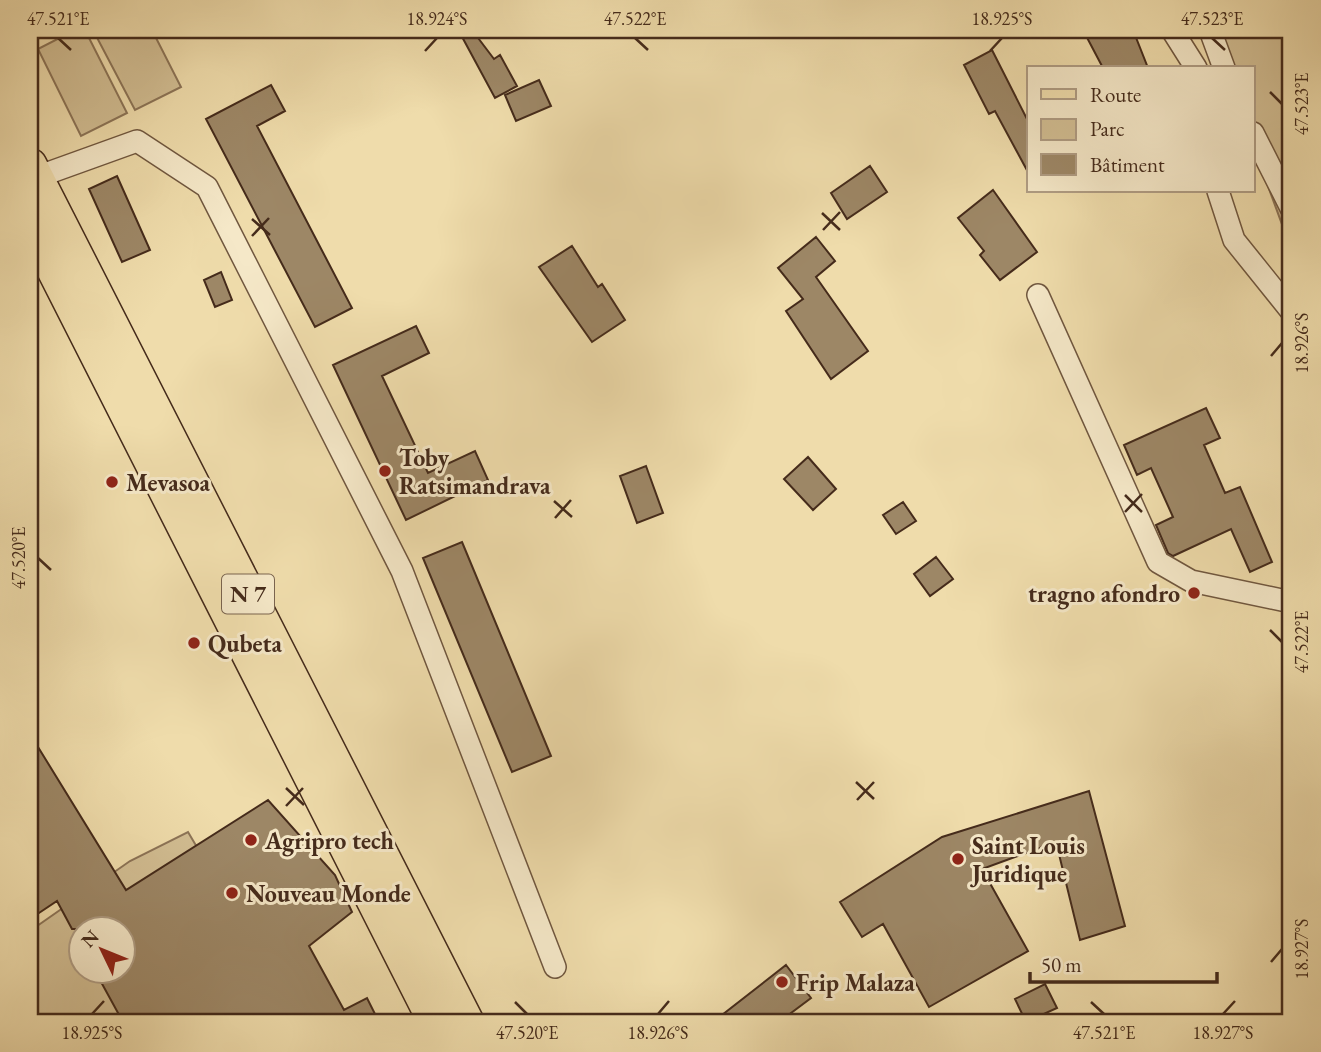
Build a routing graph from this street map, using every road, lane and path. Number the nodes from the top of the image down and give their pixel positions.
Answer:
1 (1172, 30) edge
2 (1210, 30) edge
3 (1195, 66) edge
4 (1223, 66) edge
5 (1254, 135) edge
6 (1254, 153) edge
7 (35, 182) edge
8 (1218, 192) edge
9 (1291, 208) edge
10 (30, 223) edge
11 (1038, 295) dead end
12 (1291, 311) edge
13 (1291, 602) edge
14 (555, 967) dead end
15 (435, 1022) edge
16 (467, 1022) edge

1 - 3 street
2 - 4 street
5 - 9 street
6 - 9 street
7 - 14 street
7 - 16 main road, N 7
8 - 12 street
10 - 15 main road, N 7
11 - 13 street

